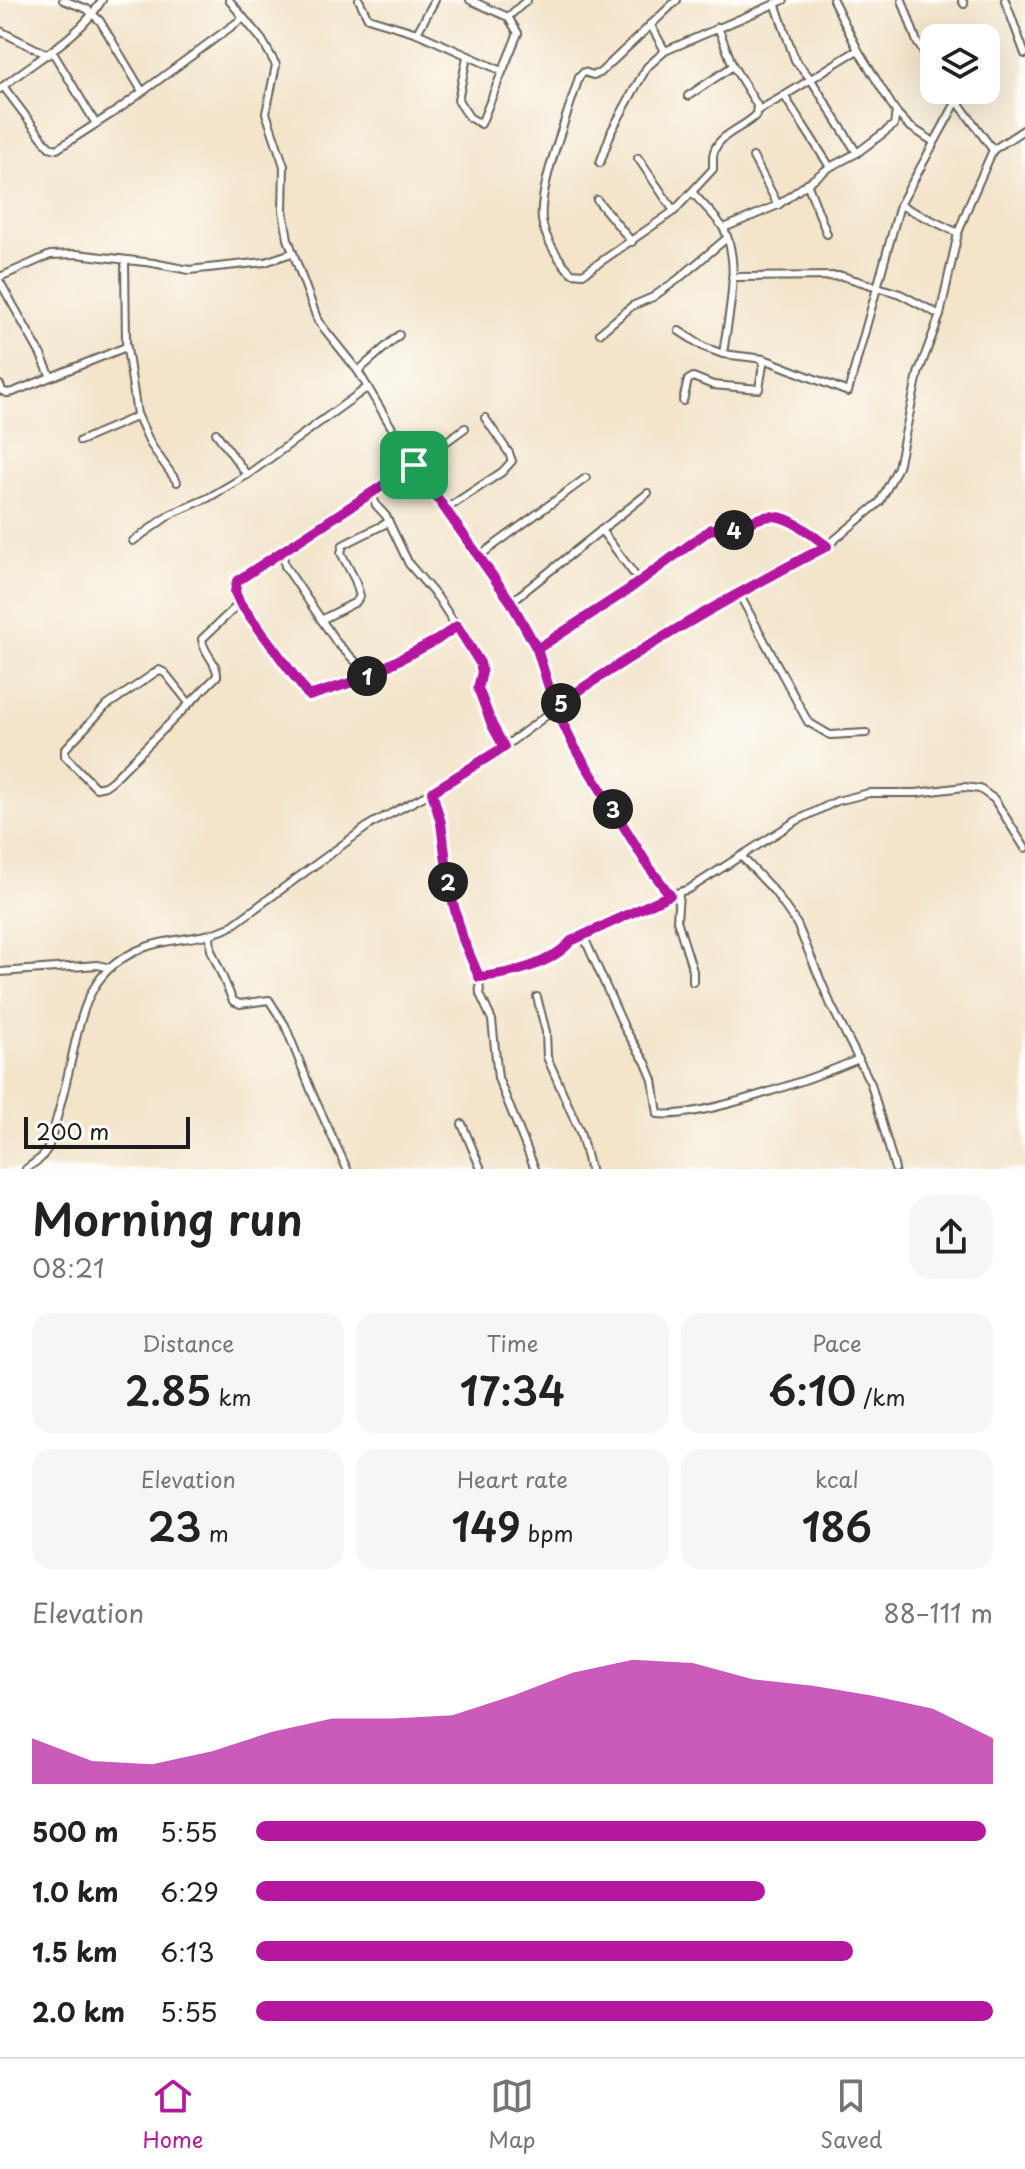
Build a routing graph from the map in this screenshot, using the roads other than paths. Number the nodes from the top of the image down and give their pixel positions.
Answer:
1 (63, 0) edge
2 (102, 0) edge
3 (229, 0) edge
4 (359, 0) edge
5 (435, 0) edge
6 (472, 0) edge
7 (527, 0) edge
8 (677, 0) edge
9 (784, 0) edge
10 (833, 0) edge
11 (902, 0) edge
12 (1005, 0) edge
13 (775, 3) junction
14 (94, 14) junction
15 (508, 17) junction
16 (243, 18) junction
17 (650, 24) junction
18 (718, 27) junction
19 (0, 31) edge
20 (417, 33) junction
21 (920, 47) edge
22 (858, 50) junction
23 (665, 51) junction
24 (50, 53) junction
25 (1025, 54) edge
26 (467, 57) junction
27 (733, 66) junction
28 (502, 71) junction
29 (810, 78) junction
30 (2, 88) edge
31 (142, 91) junction
32 (688, 96) dead end
33 (785, 97) junction
34 (955, 104) edge
35 (959, 104) edge
36 (758, 110) junction
37 (896, 112) junction
38 (96, 124) junction
39 (1025, 129) edge
40 (934, 142) junction
41 (993, 150) junction
42 (857, 153) junction
43 (753, 157) dead end
44 (638, 158) dead end
45 (600, 163) dead end
46 (830, 167) junction
47 (807, 183) junction
48 (693, 193) junction
49 (597, 200) dead end
50 (778, 205) junction
51 (900, 205) junction
52 (674, 211) junction
53 (724, 228) junction
54 (958, 233) junction
55 (827, 234) dead end
56 (727, 238) junction
57 (632, 242) junction
58 (292, 253) junction
59 (125, 260) junction
60 (732, 277) junction
61 (0, 279) edge
62 (876, 285) junction
63 (940, 315) junction
64 (679, 331) dead end
65 (600, 333) dead end
66 (399, 335) dead end
67 (126, 347) junction
68 (723, 354) junction
69 (764, 359) junction
70 (358, 371) junction
71 (51, 377) junction
72 (0, 385) edge
73 (368, 387) junction
74 (683, 401) dead end
75 (138, 416) junction
76 (485, 418) dead end
77 (465, 428) dead end
78 (216, 433) dead end
79 (80, 441) dead end
80 (414, 465) junction
81 (247, 475) junction
82 (586, 478) dead end
83 (177, 482) dead end
84 (372, 493) junction
85 (648, 493) dead end
86 (446, 509) junction
87 (389, 522) junction
88 (601, 530) junction
89 (133, 541) dead end
90 (827, 546) junction
91 (282, 551) junction
92 (478, 557) junction
93 (640, 582) junction
94 (738, 592) junction
95 (511, 602) junction
96 (240, 603) junction
97 (321, 620) junction
98 (457, 626) junction
99 (537, 649) junction
100 (369, 675) junction
101 (189, 703) junction
102 (555, 707) junction
103 (866, 733) dead end
104 (504, 747) junction
105 (432, 792) junction
106 (1025, 848) edge
107 (741, 856) junction
108 (679, 894) junction
109 (670, 895) junction
110 (583, 935) junction
111 (210, 936) junction
112 (110, 968) junction
113 (0, 972) edge
114 (479, 977) junction
115 (693, 982) dead end
116 (537, 997) dead end
117 (859, 1059) junction
118 (462, 1124) dead end
119 (26, 1169) edge
120 (347, 1169) edge
121 (481, 1169) edge
122 (535, 1169) edge
123 (590, 1169) edge
124 (895, 1169) edge

1 - 14 street
2 - 14 street
3 - 16 street
4 - 20 street
5 - 20 street
6 - 15 street
7 - 15 street
8 - 17 street
9 - 13 street
10 - 22 street
11 - 21 street
12 - 25 street
13 - 18 street
13 - 29 street
14 - 24 street
14 - 31 street
15 - 28 street
16 - 31 street
16 - 58 street
17 - 23 street
17 - 57 street
18 - 23 street
18 - 27 street
19 - 24 street
20 - 26 street
22 - 29 street
22 - 37 street
23 - 45 street
24 - 30 street
24 - 38 street
26 - 28 street
26 - 28 street
27 - 32 street
27 - 36 street
29 - 33 street
29 - 42 street
30 - 38 street
31 - 38 street
33 - 36 street
33 - 46 street
34 - 40 street
35 - 41 street
36 - 48 street
37 - 40 street
37 - 42 street
39 - 41 street
40 - 51 street
41 - 54 street
42 - 46 street
43 - 50 street
44 - 52 street
46 - 47 street
47 - 50 street
47 - 55 street
48 - 52 street
48 - 53 street
49 - 57 street
50 - 53 street
51 - 54 street
51 - 62 street
52 - 57 street
53 - 56 street
54 - 63 street
56 - 60 street
56 - 65 street
58 - 59 street
58 - 70 street
59 - 61 street
59 - 67 street
60 - 62 street
60 - 68 street
61 - 71 street
62 - 63 street
62 - 69 street
63 - 90 street
64 - 68 street
66 - 70 street
67 - 71 street
67 - 75 street
68 - 69 street
69 - 74 street
70 - 73 street
71 - 72 street
73 - 80 street
73 - 81 street
75 - 79 street
75 - 83 street
76 - 86 street
77 - 80 street
78 - 81 street
80 - 84 street
80 - 86 street
81 - 89 street
82 - 92 street
84 - 87 street
84 - 91 street
85 - 88 street
86 - 92 street
87 - 97 street
87 - 98 street
88 - 93 street
88 - 95 street
90 - 93 street
90 - 94 street
91 - 96 street
91 - 97 street
92 - 95 street
93 - 99 street
94 - 102 street
94 - 103 street
95 - 99 street
96 - 100 street
96 - 101 street
97 - 100 street
98 - 100 street
98 - 104 street
99 - 102 street
101 - 101 street
102 - 104 street
102 - 109 street
104 - 105 street
105 - 111 street
105 - 114 street
106 - 107 street
107 - 108 street
107 - 117 street
108 - 109 street
108 - 115 street
109 - 110 street
110 - 114 street
110 - 117 street
111 - 112 street
111 - 120 street
112 - 113 street
112 - 119 street
114 - 122 street
116 - 123 street
117 - 124 street
118 - 121 street

